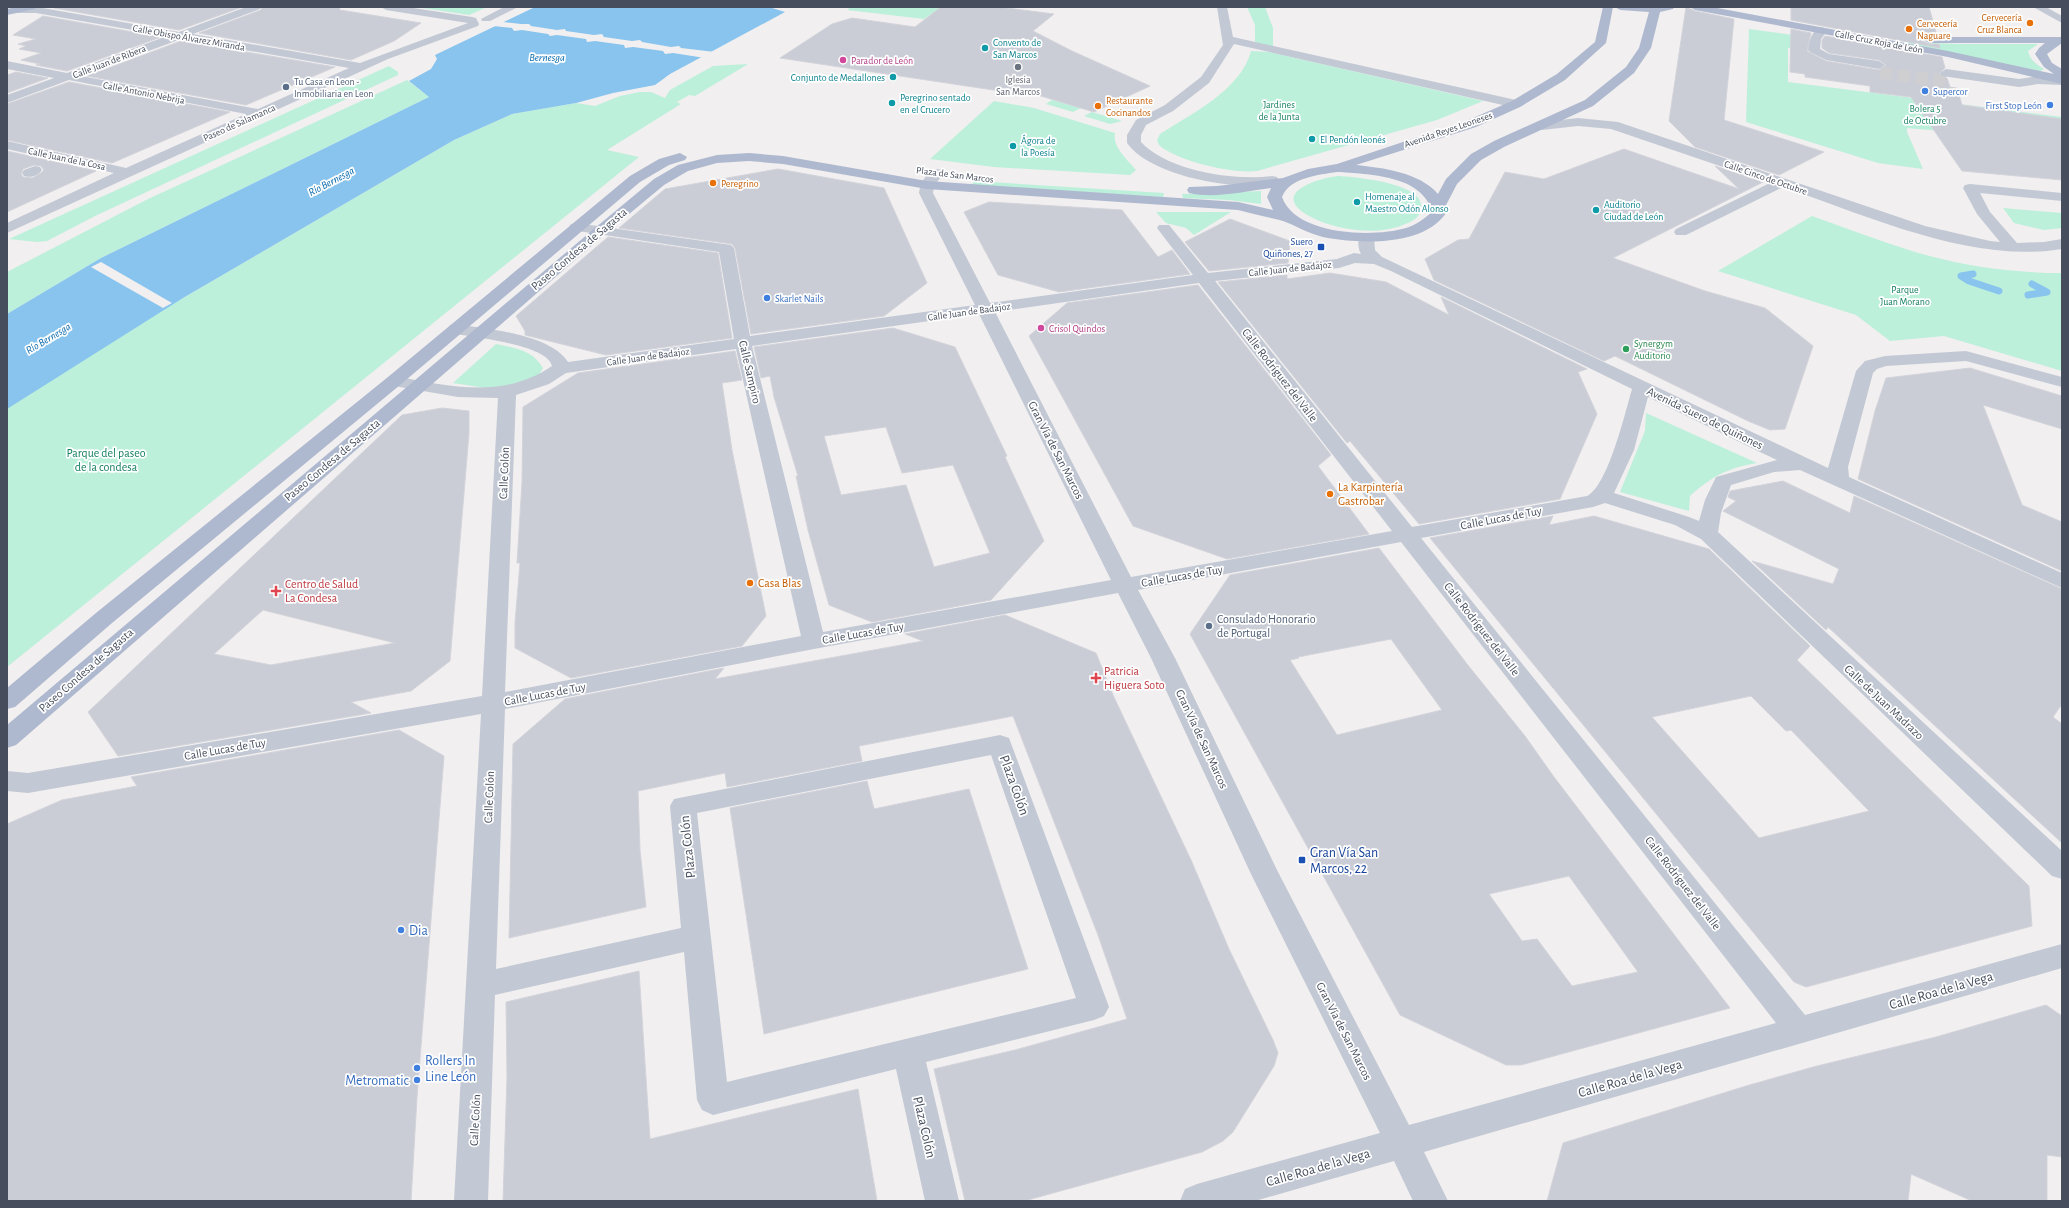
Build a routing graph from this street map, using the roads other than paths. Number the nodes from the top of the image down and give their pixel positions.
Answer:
1 (31, 7) edge
2 (256, 7) edge
3 (386, 7) edge
4 (512, 7) edge
5 (1222, 7) edge
6 (1608, 7) edge
7 (1620, 7) edge
8 (1669, 7) edge
9 (1695, 7) edge
10 (1719, 7) edge
11 (2038, 7) edge
12 (11, 9) edge
13 (1655, 9) junction
14 (486, 19) dead end
15 (2062, 20) edge
16 (1822, 30) junction
17 (178, 35) junction
18 (2060, 38) edge
19 (1228, 39) junction
20 (7, 65) edge
21 (362, 67) junction
22 (1880, 69) tunnel mouth
23 (2027, 72) junction
24 (2062, 75) edge
25 (67, 77) junction
26 (1947, 77) tunnel mouth
27 (2038, 80) junction
28 (2062, 81) edge
29 (7, 99) edge
30 (1589, 103) junction
31 (1516, 104) junction
32 (259, 113) junction
33 (1613, 125) junction
34 (1542, 126) junction
35 (7, 145) edge
36 (1337, 168) junction
37 (127, 172) junction
38 (635, 179) joint
39 (932, 179) junction
40 (1288, 180) junction
41 (659, 182) joint
42 (1782, 182) junction
43 (2062, 197) edge
44 (1439, 205) junction
45 (1984, 214) junction
46 (1291, 219) junction
47 (576, 227) junction
48 (1164, 228) dead end
49 (7, 229) edge
50 (1920, 229) junction
51 (600, 231) junction
52 (1681, 232) dead end
53 (1364, 237) junction
54 (2062, 239) edge
55 (2062, 244) edge
56 (2013, 248) junction
57 (1354, 258) junction
58 (1377, 260) junction
59 (1203, 278) junction
60 (984, 309) junction
61 (456, 329) junction
62 (481, 333) junction
63 (743, 343) junction
64 (561, 368) junction
65 (394, 381) junction
66 (2062, 382) edge
67 (420, 385) junction
68 (1642, 387) junction
69 (507, 392) junction
70 (1802, 464) junction
71 (1839, 480) junction
72 (1603, 496) junction
73 (1708, 534) junction
74 (1408, 536) junction
75 (2062, 581) edge
76 (1125, 586) junction
77 (814, 642) junction
78 (7, 701) edge
79 (493, 703) junction
80 (7, 739) edge
81 (7, 781) edge
82 (2062, 868) edge
83 (696, 937) junction
84 (2062, 956) edge
85 (481, 985) junction
86 (1799, 1030) junction
87 (908, 1052) junction
88 (1401, 1143) junction
89 (472, 1201) edge
90 (942, 1201) edge
91 (1197, 1201) edge
92 (1430, 1201) edge

1 - 12 main road
2 - 17 street, Calle Juan de Ribera
3 - 21 street, Paseo de Salamanca
4 - 14 street
5 - 19 street
6 - 31 main road, Avenida Reyes Leoneses
7 - 13 main road
8 - 13 main road
9 - 16 main road, Calle Cruz Roja de León
10 - 18 main road, Calle Cruz Roja de León
11 - 15 street
12 - 17 street, Calle Obispo Álvarez Miranda
13 - 30 main road
16 - 22 street
16 - 23 main road, Calle Cruz Roja de León
17 - 21 street, Calle Obispo Álvarez Miranda
17 - 25 street, Calle Juan de Ribera
18 - 24 main road
19 - 31 street
19 - 40 street
20 - 25 street, Calle Antonio Nebrija
21 - 32 street, Paseo de Salamanca
23 - 27 street
23 - 28 main road, Calle Cruz Roja de León
25 - 29 street, Calle Juan de Ribera
25 - 32 street, Calle Antonio Nebrija
26 - 27 street
27 - 28 street
30 - 33 street, Calle Cinco de Octubre
30 - 34 main road
31 - 36 main road, Avenida Reyes Leoneses
32 - 37 street, Paseo de Salamanca
33 - 34 street, Calle Cinco de Octubre
33 - 42 street, Calle Cinco de Octubre
34 - 44 main road
35 - 37 street, Calle Juan de la Cosa
36 - 40 main road, Plaza de San Marcos
36 - 44 main road
37 - 49 street, Paseo de Salamanca
38 - 39 main road, Plaza de San Marcos
38 - 47 main road, Paseo Condesa de Sagasta
39 - 40 main road, Plaza de San Marcos
39 - 41 main road, Plaza de San Marcos
39 - 46 main road, Plaza de San Marcos
39 - 60 street, Gran Vía de San Marcos
40 - 46 main road
41 - 51 main road, Paseo Condesa de Sagasta
42 - 50 street, Calle Cinco de Octubre
42 - 52 street
43 - 45 street
44 - 53 main road, Plaza de San Marcos
45 - 50 street, Calle Cinco de Octubre
45 - 54 street
45 - 56 street
46 - 53 main road, Plaza de San Marcos
47 - 51 street, Calle Sampiro
47 - 61 main road, Paseo Condesa de Sagasta
48 - 59 street, Calle Rodríguez del Valle
50 - 56 street, Calle Cinco de Octubre
51 - 62 main road, Paseo Condesa de Sagasta
51 - 63 street, Calle Sampiro
53 - 57 street
53 - 58 street
55 - 56 street, Calle Cinco de Octubre
57 - 58 street, Calle Juan de Badajoz
57 - 59 street, Calle Juan de Badajoz
58 - 68 street, Avenida Suero de Quiñones
59 - 60 street, Calle Juan de Badajoz
59 - 74 street, Calle Rodríguez del Valle
60 - 63 street, Calle Juan de Badajoz
60 - 76 street, Gran Vía de San Marcos
61 - 62 street
61 - 65 main road, Paseo Condesa de Sagasta
62 - 64 street
62 - 67 main road, Paseo Condesa de Sagasta
63 - 64 street, Calle Juan de Badajoz
63 - 77 street, Calle Sampiro
64 - 69 street, Calle Juan de Badajoz
65 - 67 street, Calle Juan de Badajoz
65 - 78 main road, Paseo Condesa de Sagasta
66 - 71 street
67 - 69 street, Calle Juan de Badajoz
67 - 80 main road, Paseo Condesa de Sagasta
68 - 70 street, Avenida Suero de Quiñones
68 - 72 street
69 - 79 street, Calle Colón
70 - 71 street, Avenida Suero de Quiñones
70 - 73 street
71 - 75 street, Avenida Suero de Quiñones
72 - 73 street, Calle de Juan Madrazo
72 - 74 street, Calle Lucas de Tuy
73 - 82 street, Calle de Juan Madrazo
74 - 76 street, Calle Lucas de Tuy
74 - 86 street, Calle Rodríguez del Valle
76 - 77 street, Calle Lucas de Tuy
76 - 88 street, Gran Vía de San Marcos
77 - 79 street, Calle Lucas de Tuy
79 - 81 street, Calle Lucas de Tuy
79 - 85 street, Calle Colón
83 - 85 street
83 - 87 street, Plaza Colón
83 - 87 street, Plaza Colón
84 - 86 street, Calle Roa de la Vega
85 - 89 street, Calle Colón
86 - 88 street, Calle Roa de la Vega
87 - 90 street, Plaza Colón
88 - 91 street, Calle Roa de la Vega
88 - 92 street, Gran Vía de San Marcos

